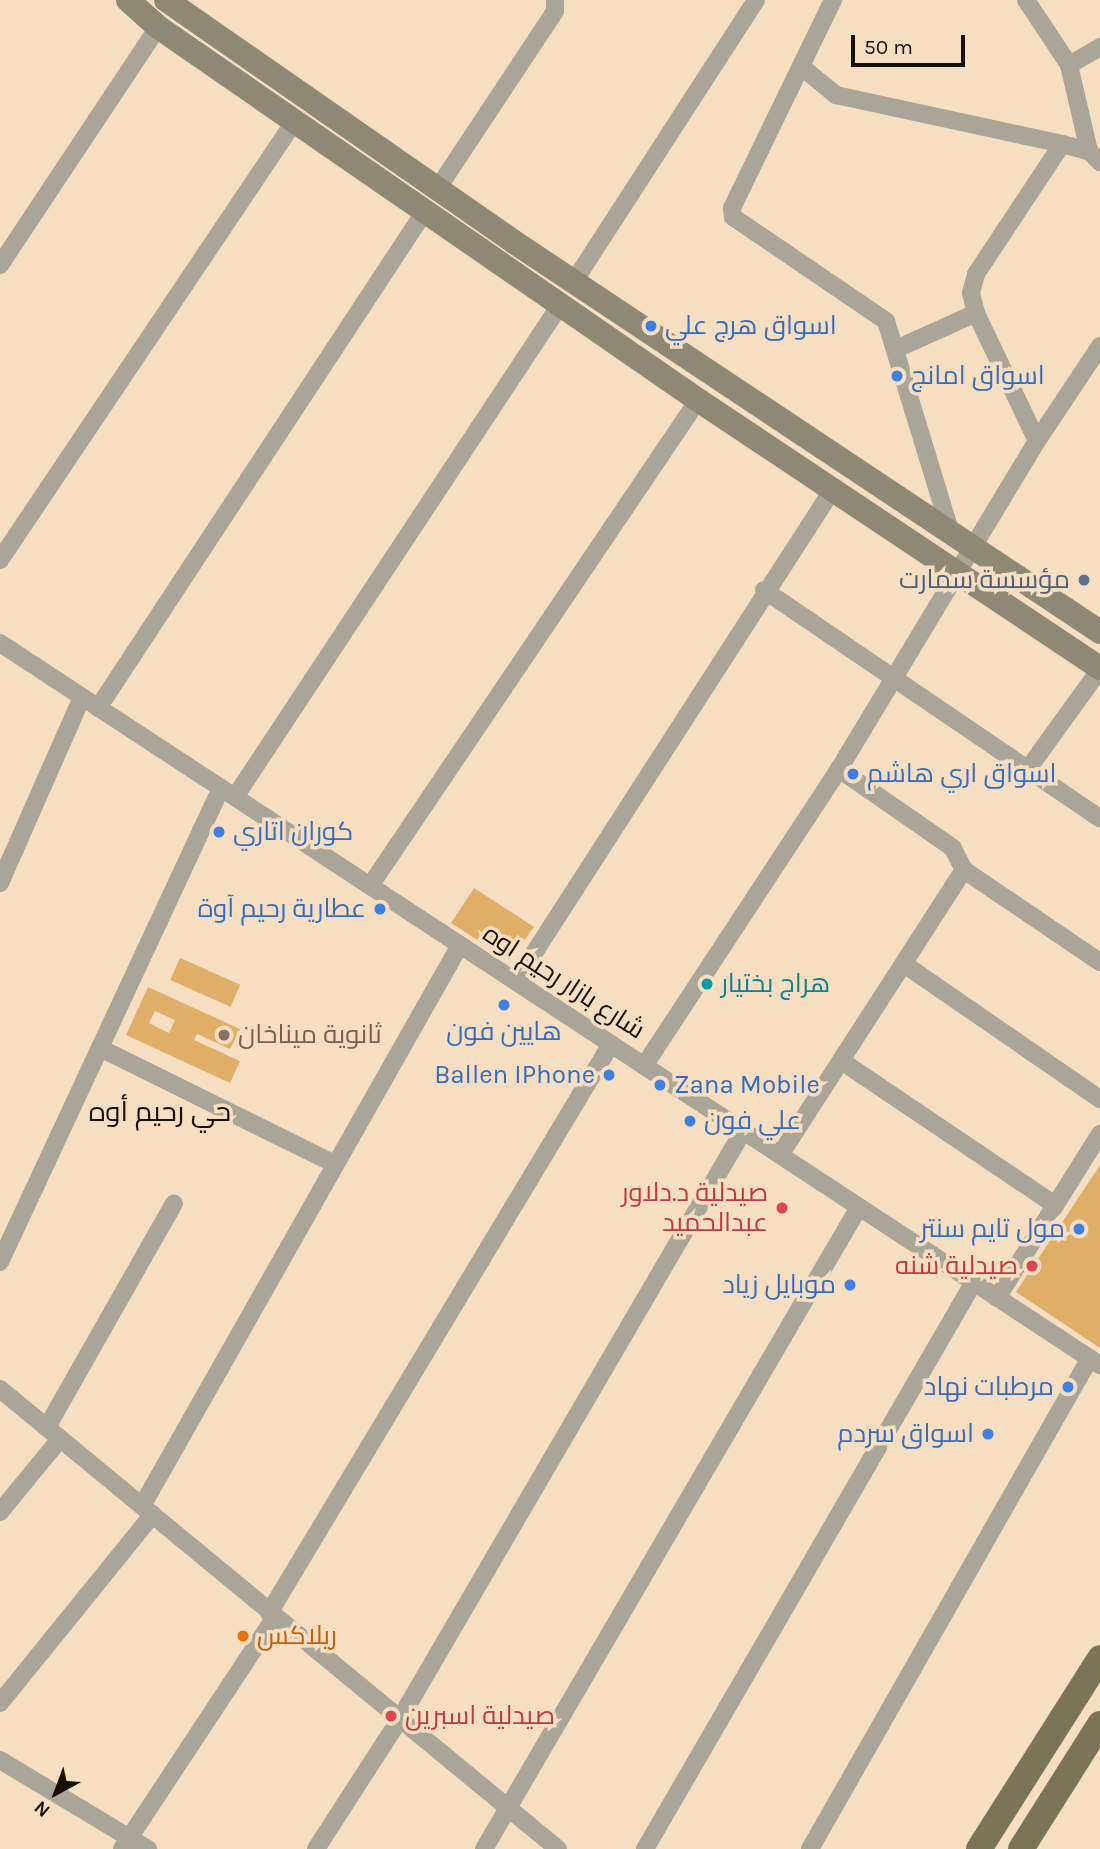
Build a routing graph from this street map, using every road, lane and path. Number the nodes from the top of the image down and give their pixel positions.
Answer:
1 (128, 0) edge
2 (166, 0) edge
3 (555, 0) edge
4 (756, 0) edge
5 (833, 0) edge
6 (1026, 0) edge
7 (158, 27) junction
8 (1100, 47) edge
9 (1069, 65) junction
10 (803, 68) junction
11 (294, 122) junction
12 (1062, 144) junction
13 (1095, 157) edge
14 (438, 188) junction
15 (425, 211) junction
16 (514, 242) junction
17 (502, 263) junction
18 (0, 265) edge
19 (575, 280) junction
20 (560, 305) junction
21 (976, 313) junction
22 (1100, 346) edge
23 (896, 349) junction
24 (698, 400) junction
25 (1037, 441) junction
26 (832, 489) junction
27 (962, 542) junction
28 (0, 560) edge
29 (958, 574) junction
30 (764, 590) junction
31 (1100, 632) edge
32 (0, 643) edge
33 (1100, 668) edge
34 (892, 677) junction
35 (82, 697) junction
36 (98, 708) junction
37 (839, 769) junction
38 (1028, 769) junction
39 (228, 792) junction
40 (1100, 818) edge
41 (964, 870) junction
42 (0, 883) edge
43 (370, 886) junction
44 (460, 944) junction
45 (1098, 956) edge
46 (904, 964) junction
47 (516, 981) junction
48 (611, 1044) junction
49 (100, 1048) junction
50 (843, 1062) junction
51 (645, 1066) junction
52 (1100, 1099) edge
53 (743, 1131) junction
54 (1100, 1134) edge
55 (780, 1155) junction
56 (333, 1163) junction
57 (174, 1203) dead end
58 (1055, 1205) junction
59 (859, 1207) junction
60 (0, 1262) edge
61 (974, 1282) junction
62 (997, 1298) junction
63 (1095, 1361) edge
64 (0, 1388) edge
65 (54, 1433) junction
66 (147, 1510) junction
67 (0, 1512) edge
68 (272, 1615) junction
69 (1100, 1658) edge
70 (0, 1703) edge
71 (401, 1717) junction
72 (1099, 1727) edge
73 (0, 1760) edge
74 (511, 1809) junction
75 (126, 1844) edge
76 (148, 1849) edge
77 (316, 1849) edge
78 (484, 1849) edge
79 (558, 1849) edge
80 (645, 1849) edge
81 (810, 1849) edge
82 (979, 1849) edge
83 (1021, 1849) edge

1 - 7 street
2 - 14 street
3 - 14 street
4 - 19 street
5 - 10 street
6 - 9 street
7 - 11 street
7 - 18 street
8 - 9 street
9 - 13 street
10 - 12 street
10 - 23 street
11 - 15 street
11 - 28 street
12 - 13 street
12 - 21 street
14 - 16 street
15 - 17 street
15 - 36 street
16 - 17 street
16 - 19 street
17 - 20 street
19 - 27 street
20 - 24 street
20 - 39 street
21 - 23 street
21 - 25 street
22 - 25 street
23 - 27 street
24 - 26 street
24 - 43 street
25 - 27 street
26 - 29 street
26 - 30 street
27 - 29 street
27 - 31 street
29 - 33 street
29 - 34 street
30 - 34 street
30 - 47 street
32 - 35 street, شارع بازار رحيم اوه
33 - 38 street
34 - 37 street
34 - 38 street
35 - 36 street, شارع بازار رحيم اوه
35 - 42 street
36 - 39 street, شارع بازار رحيم اوه
37 - 41 street
37 - 51 street
38 - 40 street
39 - 43 street, شارع بازار رحيم اوه
39 - 49 street
41 - 45 street
41 - 46 street
43 - 44 street, شارع بازار رحيم اوه
44 - 47 street, شارع بازار رحيم اوه
44 - 56 street
46 - 50 street
46 - 52 street
47 - 48 street, شارع بازار رحيم اوه
48 - 51 street, شارع بازار رحيم اوه
48 - 68 street
49 - 56 street
49 - 60 street
50 - 55 street
50 - 58 street
51 - 53 street, شارع بازار رحيم اوه
53 - 55 street, شارع بازار رحيم اوه
53 - 71 street
54 - 58 street
55 - 59 street, شارع بازار رحيم اوه
56 - 66 street
57 - 65 street
58 - 62 street
59 - 61 street, شارع بازار رحيم اوه
59 - 74 street
61 - 62 street, شارع بازار رحيم اوه
61 - 80 street
62 - 63 street, شارع بازار رحيم اوه
63 - 81 street
64 - 65 street
65 - 66 street
65 - 67 street
66 - 68 street
66 - 70 street
68 - 71 street
68 - 75 street
69 - 82 main road
71 - 74 street
71 - 77 street
72 - 83 main road
73 - 75 street
74 - 78 street
74 - 79 street
75 - 76 street

